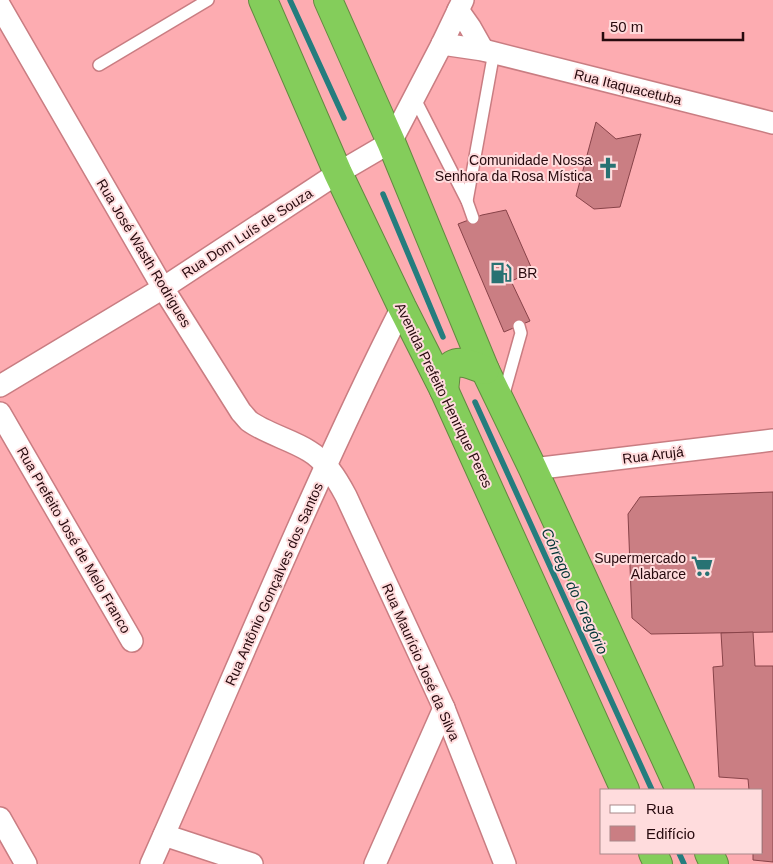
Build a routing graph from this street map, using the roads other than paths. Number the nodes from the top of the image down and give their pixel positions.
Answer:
1 (208, 0) edge
2 (263, 0) edge
3 (328, 0) edge
4 (460, 5) edge
5 (0, 6) edge
6 (442, 44) junction
7 (488, 51) junction
8 (99, 65) dead end
9 (414, 97) junction
10 (773, 123) edge
11 (391, 142) junction
12 (338, 173) junction
13 (467, 201) junction
14 (473, 218) dead end
15 (163, 288) junction
16 (402, 307) junction
17 (519, 326) dead end
18 (485, 370) junction
19 (0, 386) edge
20 (444, 390) junction
21 (501, 403) junction
22 (0, 413) edge
23 (773, 440) edge
24 (326, 465) junction
25 (532, 469) junction
26 (132, 641) dead end
27 (444, 708) junction
28 (625, 789) edge
29 (680, 789) edge
30 (0, 818) edge
31 (164, 835) junction
32 (26, 864) edge
33 (152, 864) edge
34 (252, 864) edge
35 (375, 864) edge
36 (505, 864) edge

1 - 8 lane
2 - 12 highway, Avenida Prefeito Henrique Peres
3 - 11 highway
4 - 6 street
4 - 7 street
5 - 15 street, Rua José Wasth Rodrigues
6 - 7 street, Rua Itaquacetuba
6 - 9 street
7 - 10 street, Rua Itaquacetuba
7 - 13 lane
9 - 11 street
9 - 13 lane
11 - 12 street, Rua Dom Luís de Souza
11 - 18 highway
12 - 15 street, Rua Dom Luís de Souza
12 - 16 highway, Avenida Prefeito Henrique Peres
13 - 14 lane
15 - 19 street, Rua Dom Luís de Souza
15 - 24 street, Rua José Wasth Rodrigues
16 - 20 highway, Avenida Prefeito Henrique Peres
16 - 24 street, Rua Antônio Gonçalves dos Santos
17 - 21 lane
18 - 20 highway
18 - 21 highway
20 - 28 highway, Avenida Prefeito Henrique Peres
21 - 25 highway
22 - 26 street, Rua Prefeito José de Melo Franco
23 - 25 street, Rua Arujá
24 - 27 street, Rua Maurício José da Silva
24 - 31 street, Rua Antônio Gonçalves dos Santos
25 - 29 highway
27 - 35 street
27 - 36 street, Rua Maurício José da Silva
30 - 32 street
31 - 33 street, Rua Antônio Gonçalves dos Santos
31 - 34 street

